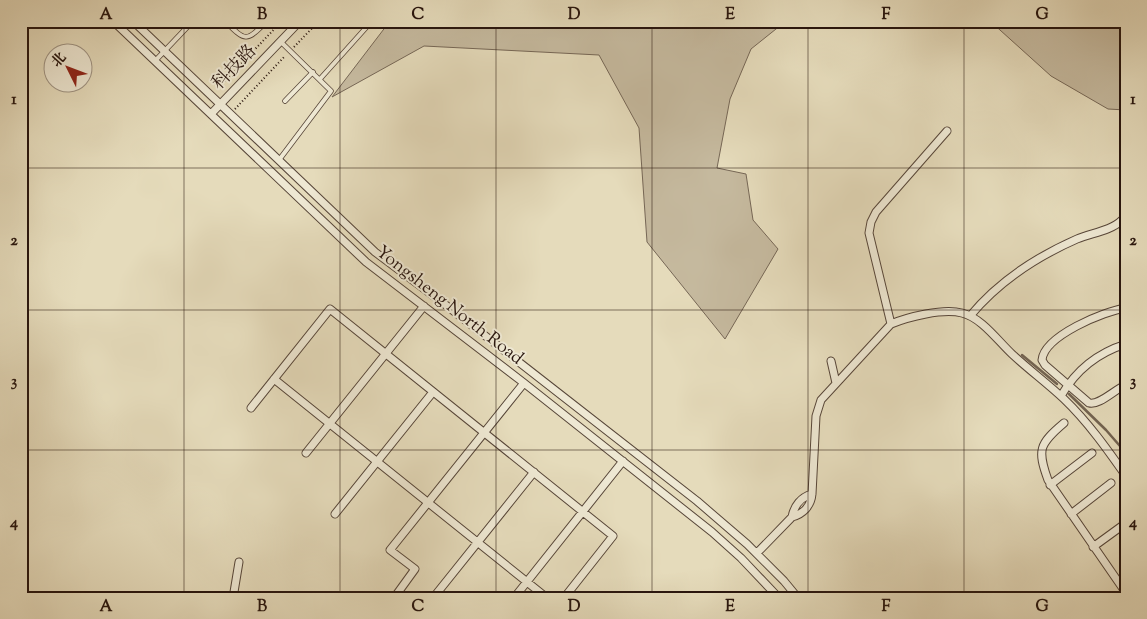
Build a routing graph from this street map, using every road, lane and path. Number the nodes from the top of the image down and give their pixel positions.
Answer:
1 (113, 21) edge
2 (133, 21) edge
3 (193, 21) edge
4 (225, 21) edge
5 (268, 21) edge
6 (282, 21) edge
7 (300, 21) edge
8 (318, 21) edge
9 (372, 21) edge
10 (281, 42) junction
11 (164, 51) junction
12 (290, 51) junction
13 (155, 61) junction
14 (313, 72) junction
15 (320, 79) junction
16 (215, 91) dead end
17 (285, 101) dead end
18 (221, 105) junction
19 (235, 109) dead end
20 (211, 114) junction
21 (947, 130) dead end
22 (279, 160) junction
23 (1122, 220) dead end
24 (424, 306) junction
25 (1126, 308) edge
26 (970, 316) junction
27 (891, 324) junction
28 (1126, 344) edge
29 (386, 354) junction
30 (831, 361) dead end
31 (274, 379) junction
32 (524, 383) junction
33 (836, 383) junction
34 (1068, 384) junction
35 (1126, 385) edge
36 (434, 392) junction
37 (1061, 396) junction
38 (251, 408) dead end
39 (1064, 423) dead end
40 (329, 424) junction
41 (484, 432) junction
42 (306, 453) dead end
43 (1092, 453) dead end
44 (623, 461) junction
45 (377, 462) junction
46 (534, 472) junction
47 (1126, 476) edge
48 (1111, 483) dead end
49 (1050, 485) junction
50 (428, 502) junction
51 (583, 511) junction
52 (336, 514) dead end
53 (1071, 514) junction
54 (1125, 524) edge
55 (478, 542) junction
56 (1093, 547) junction
57 (757, 553) junction
58 (239, 562) dead end
59 (527, 581) junction
60 (1126, 593) edge
61 (233, 598) edge
62 (394, 598) edge
63 (434, 598) edge
64 (514, 598) edge
65 (547, 598) edge
66 (564, 598) edge
67 (779, 598) edge
68 (798, 598) edge

1 - 13 street, Yongsheng North Road
2 - 11 street, Yongsheng North Road
3 - 11 lane
4 - 5 lane
6 - 16 path
7 - 10 street, 科技路
8 - 12 path
9 - 15 lane
10 - 12 lane
10 - 18 street, 科技路
11 - 13 lane
11 - 18 street, Yongsheng North Road
12 - 14 lane
12 - 19 path
13 - 20 street, Yongsheng North Road
14 - 15 lane
14 - 17 lane
15 - 22 lane
18 - 20 street, 科技路
18 - 22 street, Yongsheng North Road
20 - 24 street, Yongsheng North Road
21 - 27 street
22 - 57 street, Yongsheng North Road
23 - 26 street
24 - 29 street
24 - 32 street, Yongsheng North Road
25 - 34 street
26 - 27 street
26 - 37 street
27 - 33 street
28 - 34 street
29 - 31 street
29 - 36 street
29 - 40 street
30 - 33 street
31 - 38 street
31 - 40 street
32 - 41 street
32 - 44 street, Yongsheng North Road
33 - 57 street
34 - 35 street
34 - 37 street
36 - 41 street
36 - 45 street
37 - 47 street
39 - 49 street
40 - 42 street
40 - 45 street
41 - 46 street
41 - 50 street
43 - 49 street
44 - 51 street
44 - 67 street, Yongsheng North Road
45 - 50 street
45 - 52 street
46 - 51 street
46 - 55 street
48 - 53 street
49 - 53 street
50 - 55 street
50 - 62 street
51 - 59 street
51 - 66 street
53 - 56 street
54 - 56 street
55 - 59 street
55 - 63 street
56 - 60 street
57 - 68 street, Yongsheng North Road
58 - 61 street
59 - 64 street
59 - 65 street

